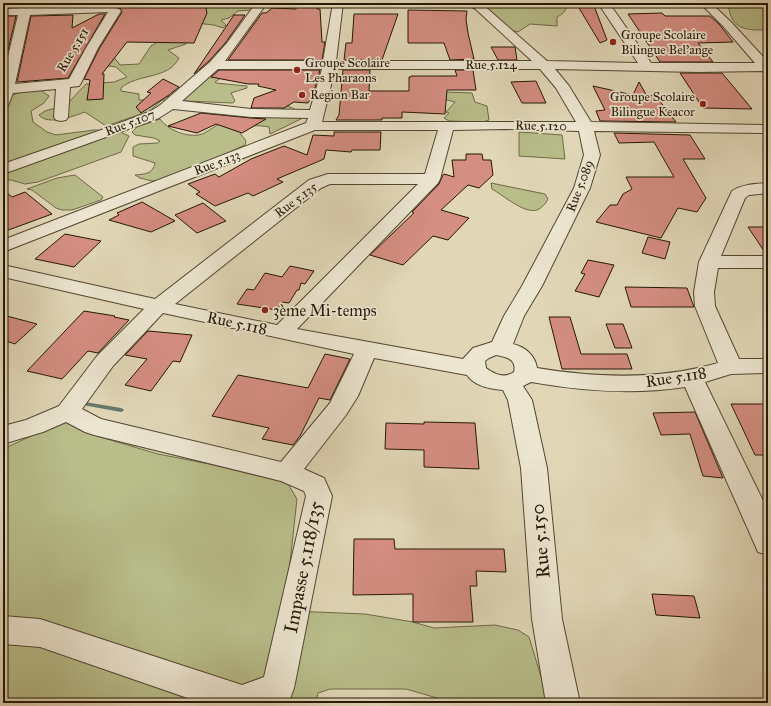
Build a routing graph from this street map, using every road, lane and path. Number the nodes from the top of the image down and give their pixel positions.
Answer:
1 (262, 3) edge
2 (338, 3) edge
3 (474, 3) edge
4 (603, 3) edge
5 (705, 3) edge
6 (28, 7) edge
7 (3, 12) edge
8 (215, 65) junction
9 (544, 65) junction
10 (329, 66) junction
11 (647, 67) junction
12 (767, 68) edge
13 (63, 85) junction
14 (5, 89) edge
15 (3, 103) edge
16 (170, 104) junction
17 (61, 117) dead end
18 (315, 120) junction
19 (448, 125) junction
20 (586, 126) junction
21 (768, 129) edge
22 (3, 169) edge
23 (432, 179) junction
24 (768, 188) edge
25 (3, 246) edge
26 (709, 262) junction
27 (768, 262) edge
28 (3, 271) edge
29 (158, 307) junction
30 (282, 332) junction
31 (367, 349) junction
32 (500, 349) junction
33 (768, 366) edge
34 (731, 367) junction
35 (473, 368) junction
36 (518, 378) junction
37 (692, 378) junction
38 (67, 412) junction
39 (3, 435) edge
40 (286, 473) junction
41 (762, 512) edge
42 (768, 544) edge
43 (3, 630) edge
44 (564, 703) edge

1 - 8 street, Rue 5.107
2 - 10 street
3 - 9 street, Rue 5.089
4 - 11 street
5 - 12 street
6 - 7 street, Rue 5.151
6 - 13 street, Rue 5.151
6 - 14 street
8 - 10 street, Rue 5.124
8 - 16 street, Rue 5.107
9 - 10 street, Rue 5.124
9 - 11 street, Rue 5.124
9 - 20 street, Rue 5.089
10 - 18 street
11 - 12 street, Rue 5.124
13 - 14 street, Rue 5.151
13 - 17 street
14 - 15 street
16 - 18 street, Rue 5.120
16 - 22 street, Rue 5.107
18 - 19 street, Rue 5.120
18 - 25 street, Rue 5.133
19 - 20 street, Rue 5.120
19 - 23 street
20 - 21 street, Rue 5.120
20 - 32 street, Rue 5.089
23 - 29 street, Rue 5.135
23 - 30 street
24 - 26 street, Rue 5.118
26 - 27 street
26 - 34 street, Rue 5.118
28 - 29 street, Rue 5.118
29 - 30 street, Rue 5.118
29 - 38 street
30 - 31 street, Rue 5.118
31 - 35 street, Rue 5.118
31 - 40 street
32 - 35 street
32 - 36 street
33 - 34 street
34 - 37 street, Rue 5.118
35 - 36 street
36 - 37 street, Rue 5.118
36 - 44 street, Rue 5.150
37 - 41 street
38 - 39 street
38 - 40 street, Impasse 5.118/135
40 - 43 street, Impasse 5.118/135
41 - 42 street

